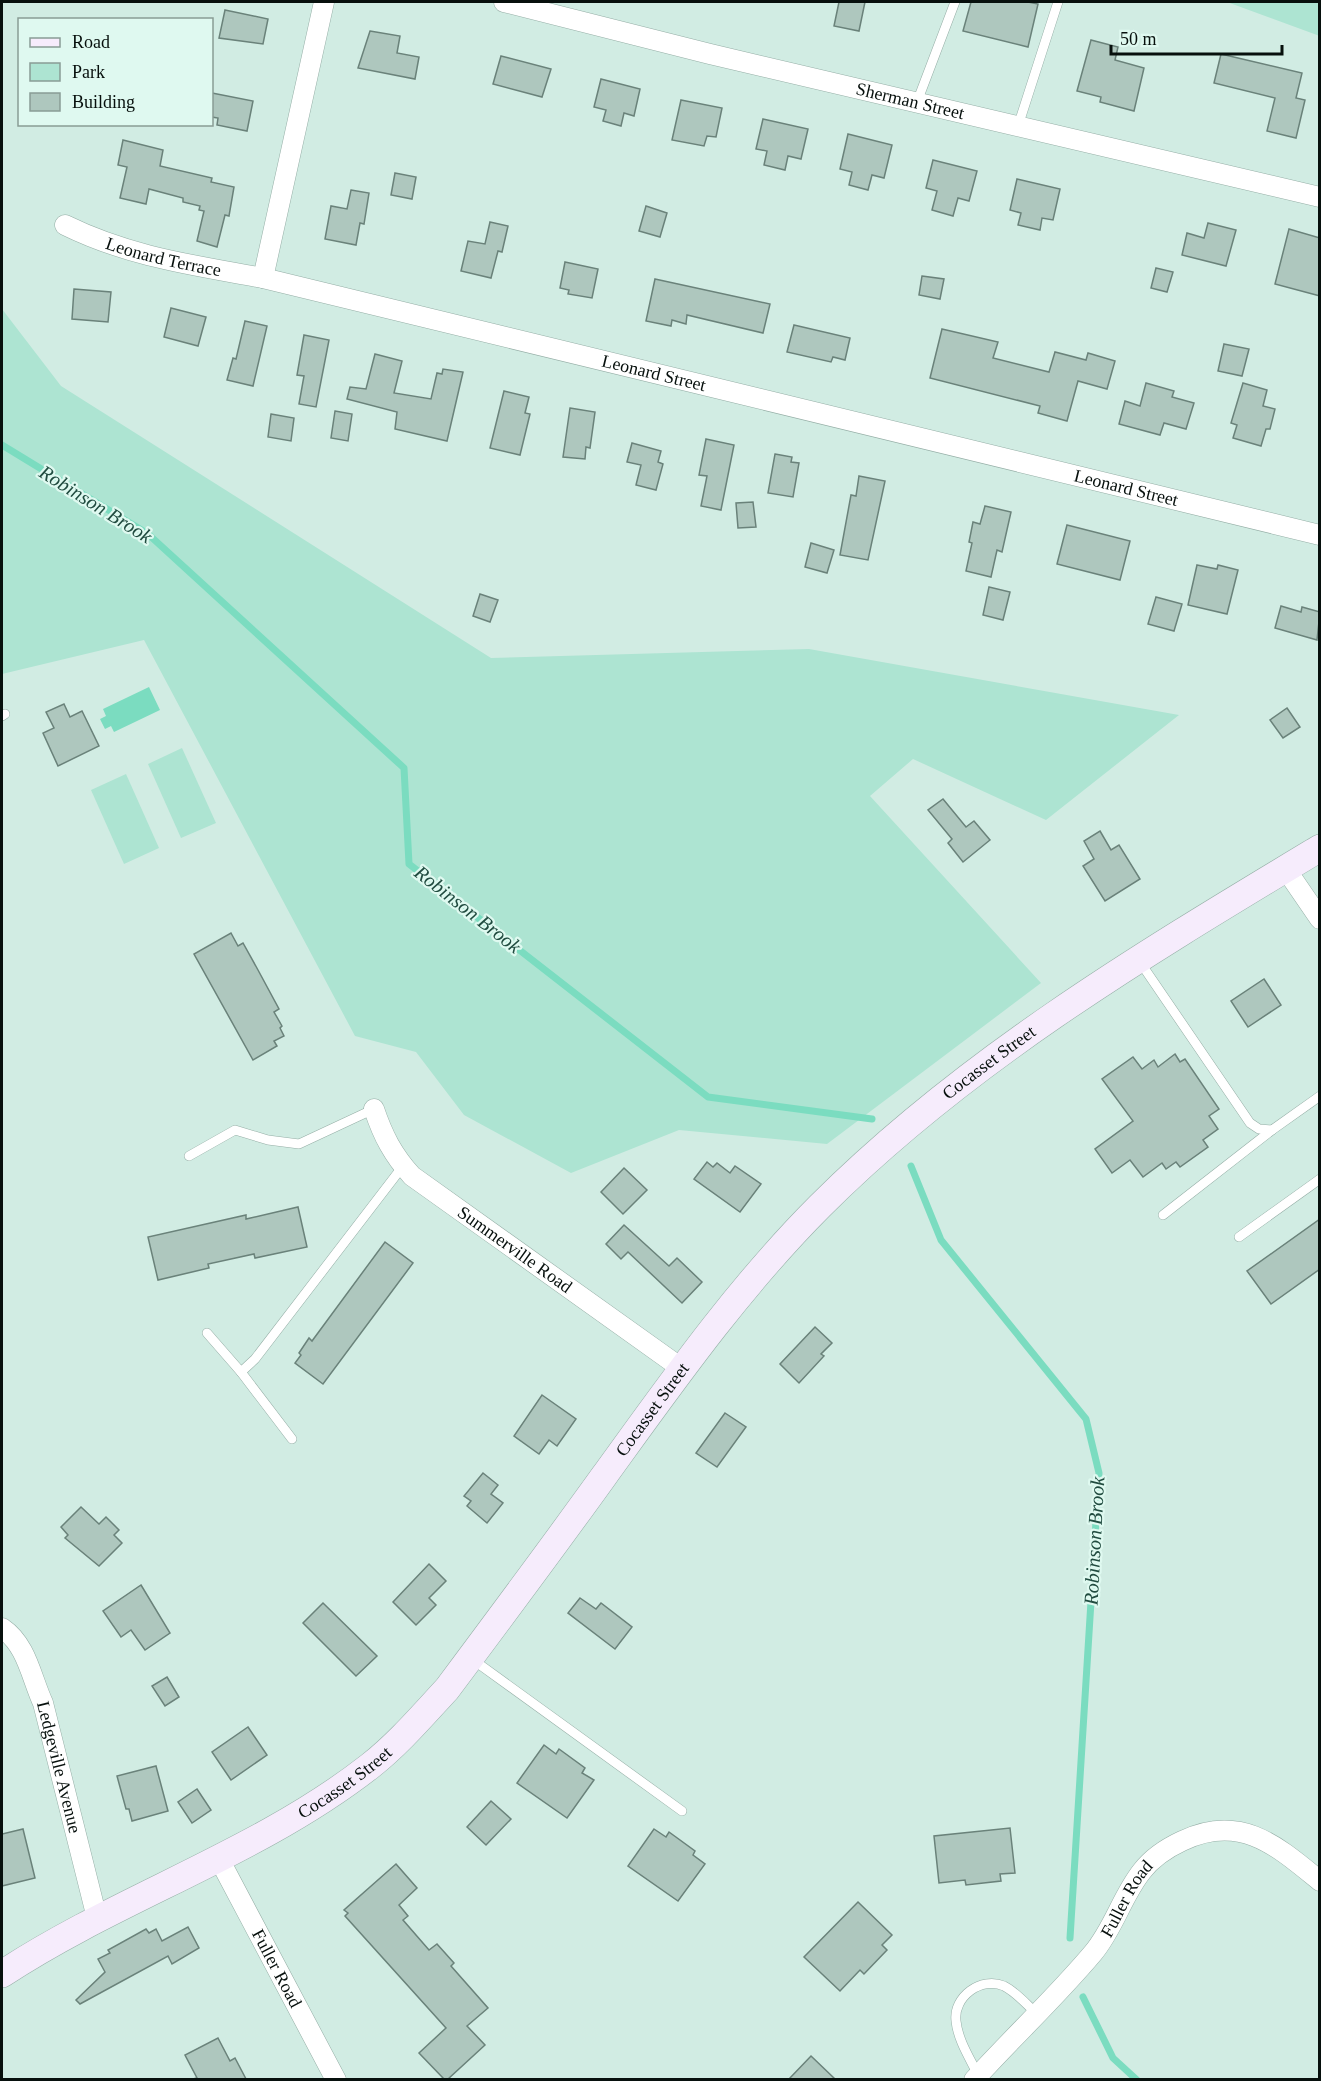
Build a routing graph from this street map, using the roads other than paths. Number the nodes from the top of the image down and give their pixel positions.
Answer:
1 (324, 2) edge
2 (504, 2) edge
3 (955, 2) edge
4 (1058, 2) edge
5 (917, 102) junction
6 (1018, 126) junction
7 (1320, 197) edge
8 (65, 225) dead end
9 (263, 278) junction
10 (1320, 535) edge
11 (1320, 848) edge
12 (1285, 868) junction
13 (1320, 919) edge
14 (1138, 960) junction
15 (1320, 1096) edge
16 (374, 1109) joint
17 (1272, 1130) junction
18 (189, 1156) dead end
19 (404, 1166) junction
20 (1320, 1179) edge
21 (1163, 1215) dead end
22 (1239, 1237) dead end
23 (207, 1333) dead end
24 (681, 1368) junction
25 (241, 1372) junction
26 (292, 1439) dead end
27 (2, 1628) edge
28 (470, 1658) junction
29 (682, 1811) dead end
30 (218, 1857) junction
31 (1320, 1881) edge
32 (97, 1918) junction
33 (2, 1974) edge
34 (1036, 2013) junction
35 (978, 2078) edge
36 (336, 2079) edge

1 - 9 street
2 - 5 street, Sherman Street
3 - 5 lane
4 - 6 lane
5 - 6 street, Sherman Street
6 - 7 street, Sherman Street
8 - 9 street, Leonard Terrace
9 - 10 street, Leonard Street
11 - 12 main road, Cocasset Street
12 - 13 street
12 - 14 main road, Cocasset Street
14 - 17 lane
14 - 24 main road, Cocasset Street
15 - 17 lane
16 - 18 lane
16 - 19 street, Summerville Road
17 - 21 lane
19 - 24 street, Summerville Road
19 - 25 lane
20 - 22 lane
23 - 25 lane
24 - 28 main road, Cocasset Street
25 - 26 lane
27 - 32 street, Ledgeville Avenue
28 - 29 lane
28 - 30 main road, Cocasset Street
30 - 32 main road, Cocasset Street
30 - 36 street, Fuller Road
31 - 34 street, Fuller Road
32 - 33 main road, Cocasset Street
34 - 35 street, Fuller Road
34 - 35 lane

